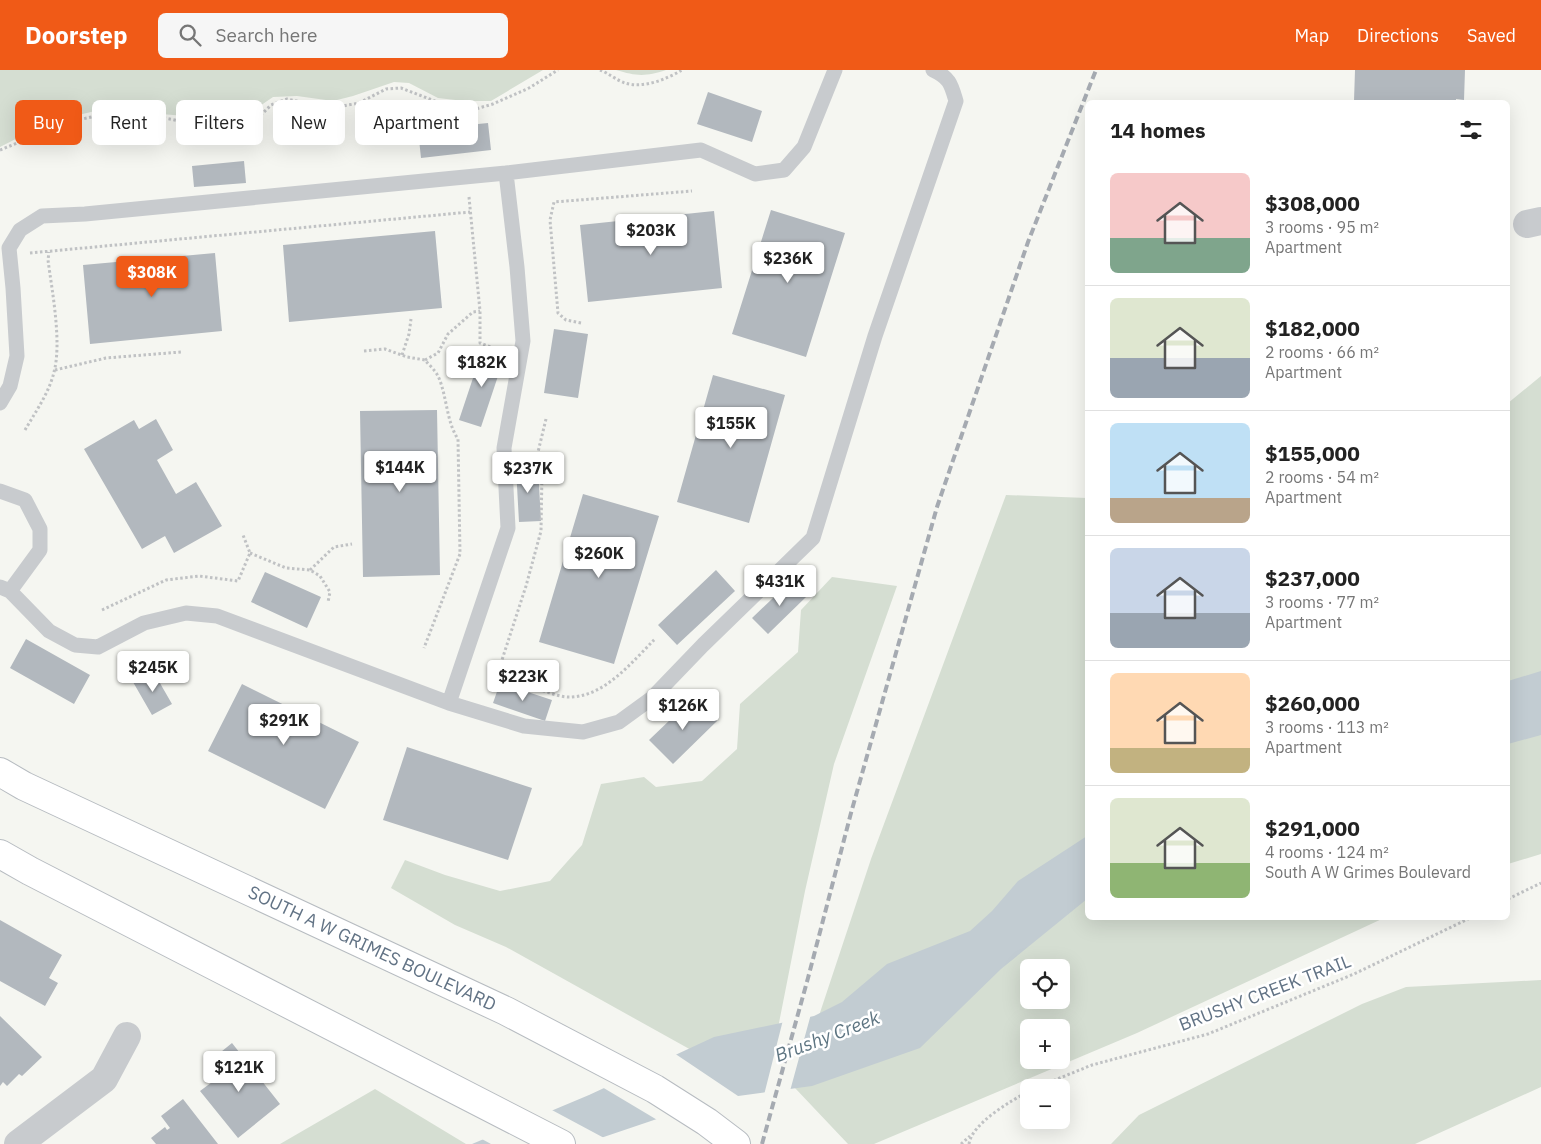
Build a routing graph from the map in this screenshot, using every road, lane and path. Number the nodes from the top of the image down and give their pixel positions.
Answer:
1 (558, 70) edge
2 (600, 70) edge
3 (682, 70) edge
4 (835, 70) edge
5 (933, 70) edge
6 (0, 150) edge
7 (506, 173) junction
8 (692, 191) dead end
9 (469, 196) dead end
10 (470, 212) junction
11 (49, 252) junction
12 (28, 254) dead end
13 (480, 311) junction
14 (411, 319) dead end
15 (581, 323) dead end
16 (364, 351) dead end
17 (502, 351) dead end
18 (181, 352) dead end
19 (402, 355) junction
20 (425, 360) junction
21 (55, 370) junction
22 (0, 403) edge
23 (546, 419) dead end
24 (25, 430) dead end
25 (0, 491) edge
26 (243, 535) dead end
27 (352, 544) dead end
28 (250, 553) junction
29 (310, 570) junction
30 (5, 589) edge
31 (328, 602) dead end
32 (102, 610) dead end
33 (655, 640) dead end
34 (424, 648) dead end
35 (449, 703) junction
36 (0, 772) edge
37 (0, 854) edge
38 (1541, 883) edge
39 (1510, 899) edge
40 (1466, 920) edge
41 (127, 1036) dead end
42 (1057, 1079) edge
43 (1020, 1096) edge
44 (970, 1136) junction
45 (18, 1144) edge
46 (561, 1144) edge
47 (736, 1144) edge
48 (961, 1144) edge
49 (969, 1144) edge

1 - 6 path
2 - 3 path
4 - 7 lane
5 - 35 lane
7 - 22 lane
7 - 35 lane
8 - 15 path
9 - 10 path
10 - 11 path
10 - 13 path
11 - 12 path
11 - 21 path
13 - 17 path
13 - 20 path
14 - 19 path
16 - 19 path
18 - 21 path
19 - 20 path
20 - 34 path
21 - 24 path
23 - 33 path
25 - 30 lane
26 - 28 path
27 - 29 path
28 - 29 path
28 - 32 path
29 - 31 path
30 - 35 lane
36 - 47 main road, SOUTH A W GRIMES BOULEVARD
37 - 46 main road
38 - 39 path
40 - 42 path, BRUSHY CREEK TRAIL
41 - 45 street
43 - 44 path
44 - 48 path
44 - 49 path

